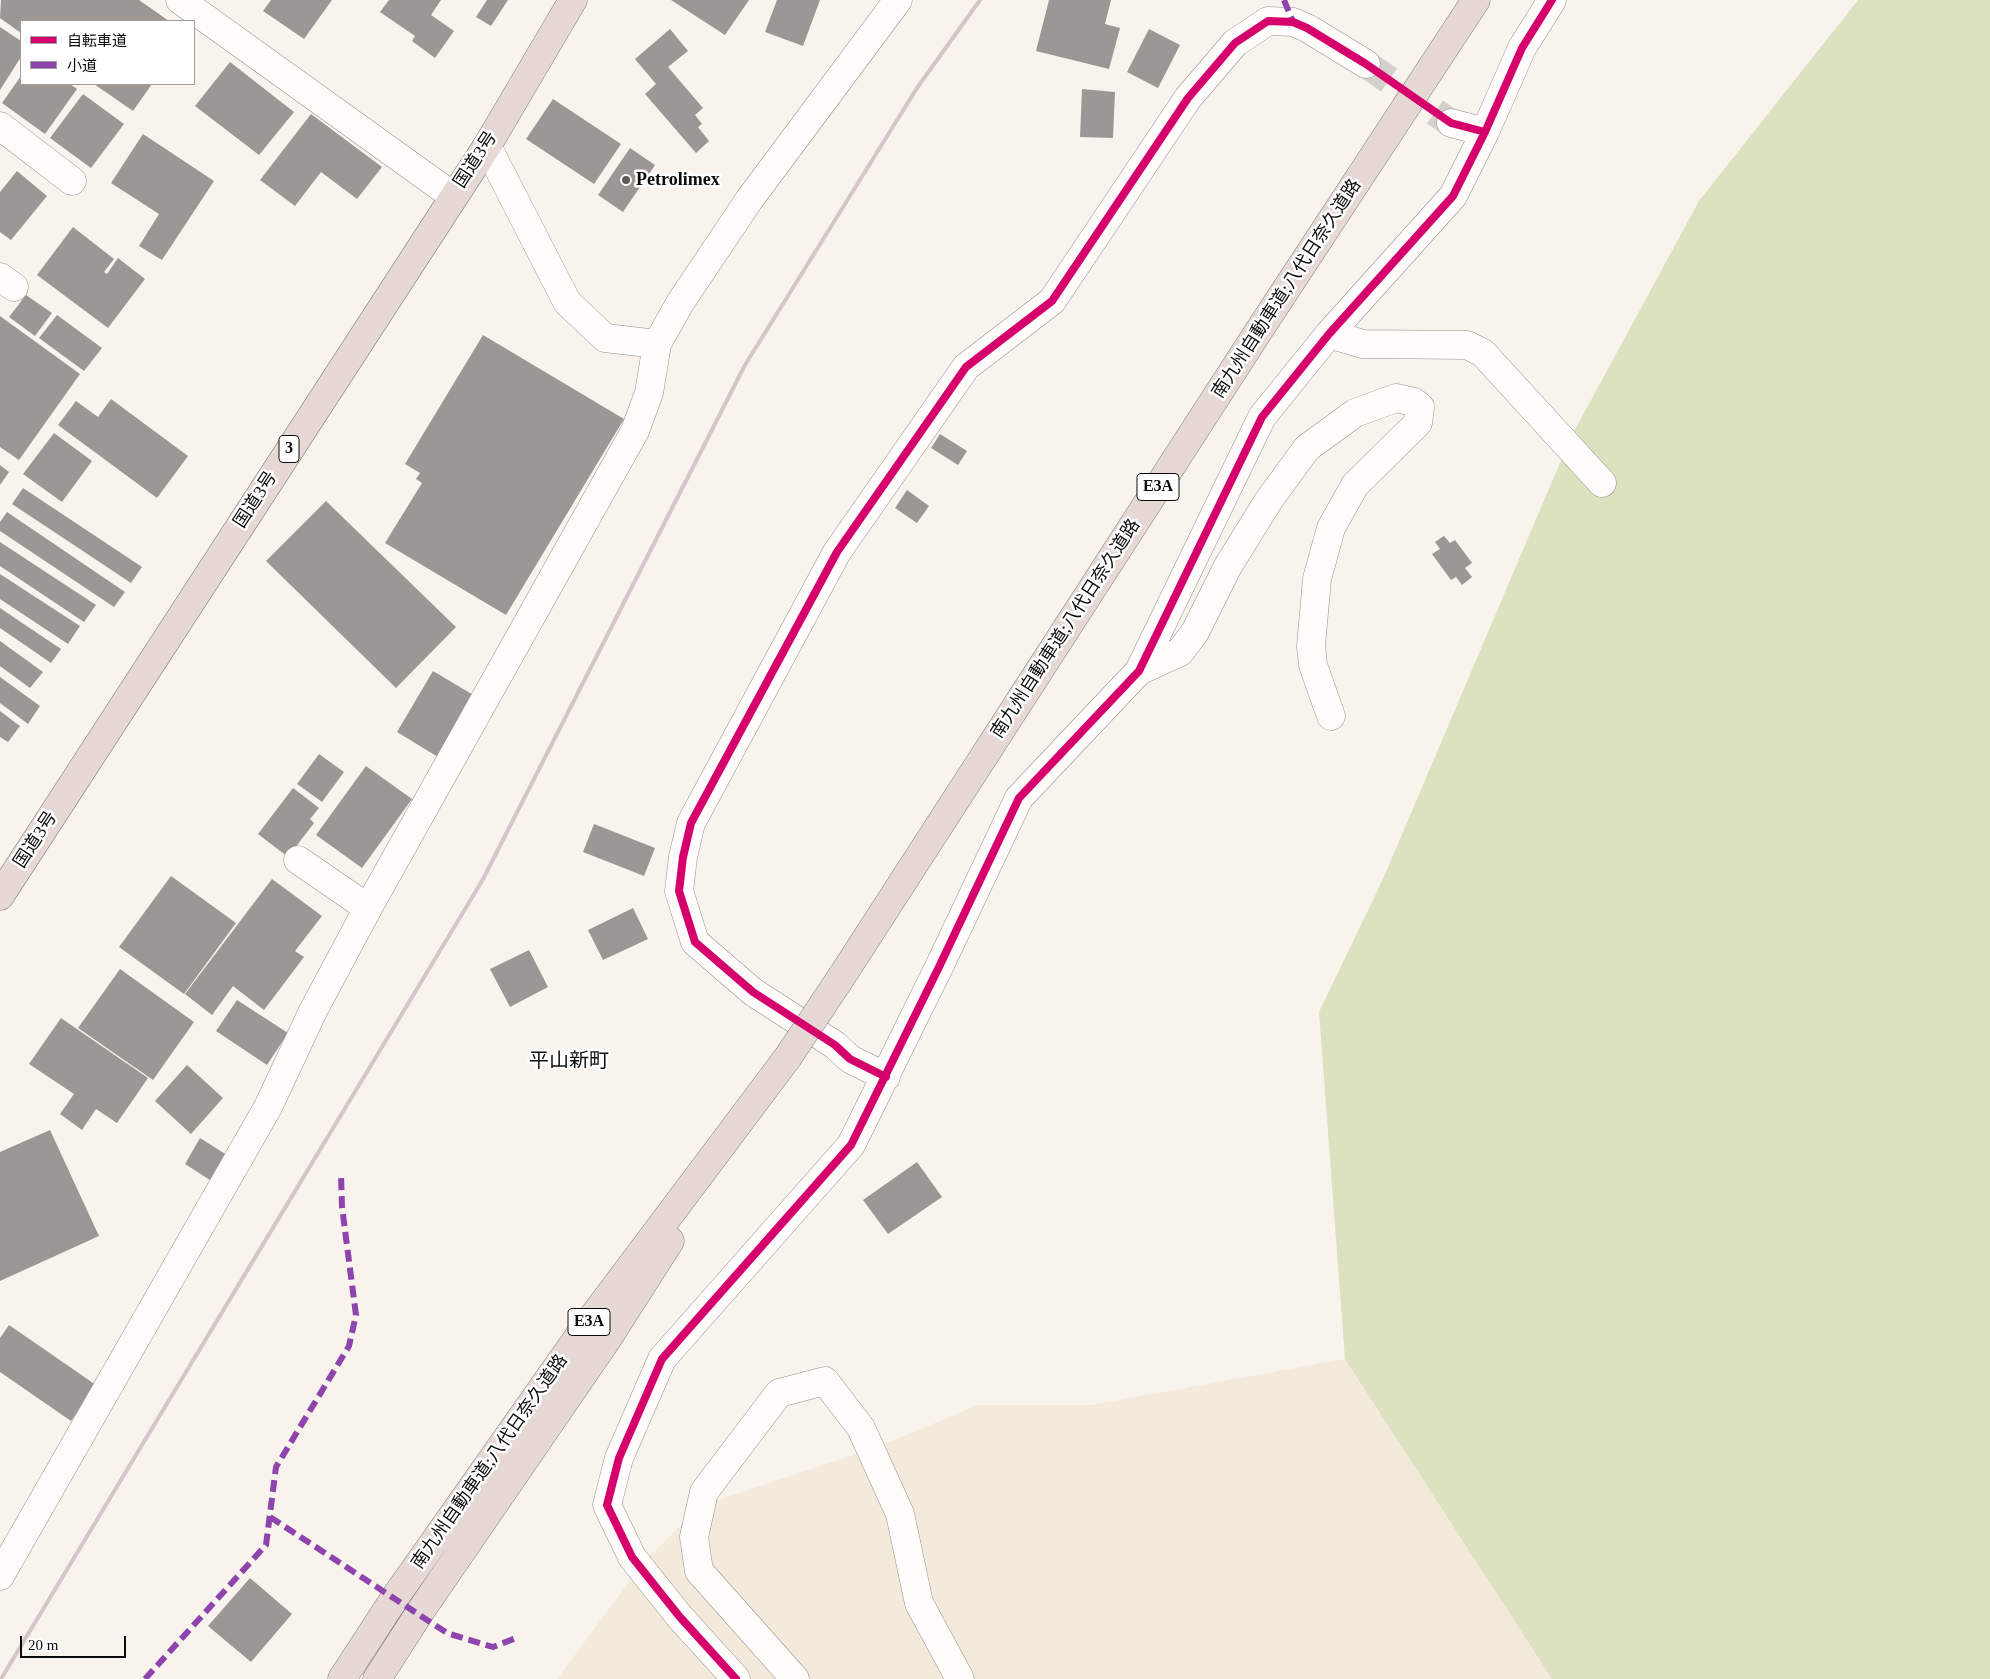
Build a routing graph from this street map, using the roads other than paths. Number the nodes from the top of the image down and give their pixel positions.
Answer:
1 (180, 0) edge
2 (573, 0) edge
3 (898, 0) edge
4 (1476, 0) edge
5 (1552, 0) edge
6 (1366, 64) tunnel mouth
7 (1451, 123) tunnel mouth
8 (0, 126) edge
9 (1485, 132) junction
10 (487, 146) junction
11 (72, 181) dead end
12 (453, 196) junction
13 (1329, 334) junction
14 (657, 344) junction
15 (1602, 482) dead end
16 (1139, 670) junction
17 (1331, 716) dead end
18 (298, 860) dead end
19 (0, 896) edge
20 (368, 908) junction
21 (788, 1057) junction
22 (886, 1077) junction
23 (0, 1576) edge
24 (342, 1679) edge
25 (377, 1679) edge
26 (736, 1679) edge
27 (795, 1679) edge
28 (960, 1679) edge

1 - 12 street
2 - 10 highway, 国道3号 / 3
3 - 14 street
4 - 21 highway, 南九州自動車道;八代日奈久道路 / E3A, bridge
5 - 9 street
6 - 22 street
7 - 9 street
8 - 11 street
9 - 13 street
10 - 12 highway, 国道3号 / 3
10 - 14 street
12 - 19 highway, 国道3号 / 3
13 - 15 street
13 - 16 street
14 - 20 street
16 - 17 street
16 - 22 street
18 - 20 street
20 - 23 street
21 - 24 highway, 南九州自動車道;八代日奈久道路 / E3A
21 - 25 highway, 南九州自動車道;八代日奈久道路 / E3A
22 - 26 street
27 - 28 street

